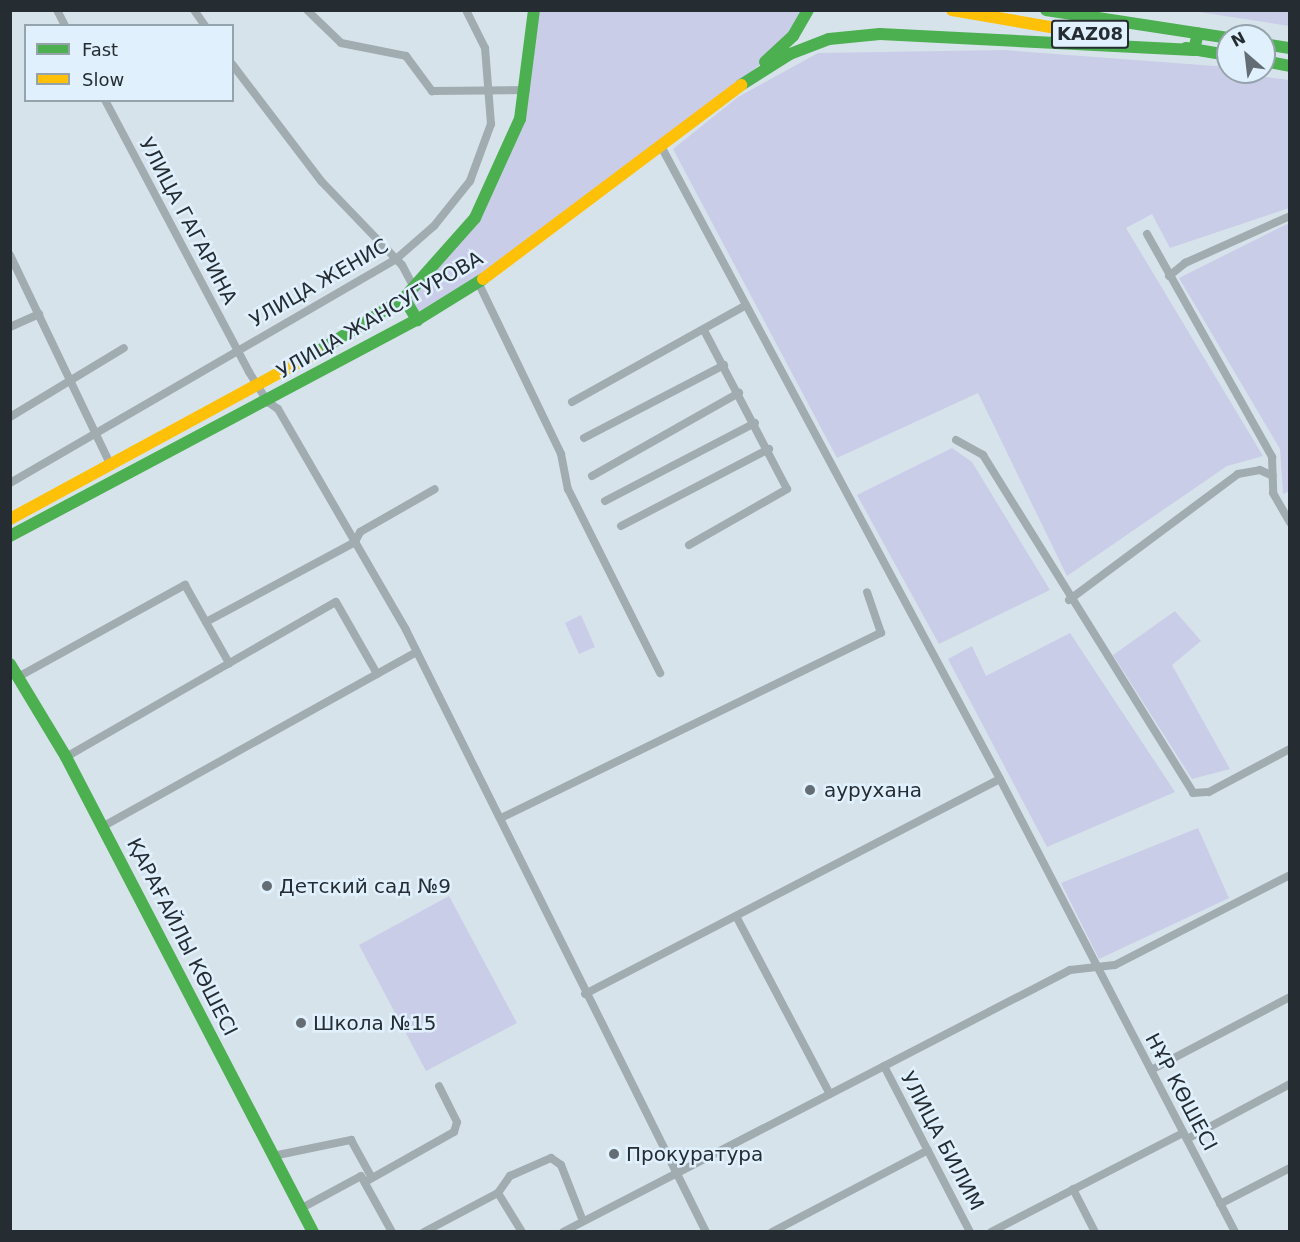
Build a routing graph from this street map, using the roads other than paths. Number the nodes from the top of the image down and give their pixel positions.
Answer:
1 (57, 10) edge
2 (194, 10) edge
3 (307, 10) edge
4 (466, 10) edge
5 (534, 10) edge
6 (808, 10) edge
7 (952, 10) edge
8 (1046, 10) edge
9 (64, 24) edge
10 (204, 24) edge
11 (1198, 33) junction
12 (1216, 36) edge
13 (1194, 50) junction
14 (1216, 53) edge
15 (234, 67) edge
16 (741, 84) junction
17 (526, 90) junction
18 (492, 93) junction
19 (106, 102) edge
20 (662, 148) junction
21 (1290, 216) edge
22 (1147, 234) dead end
23 (10, 255) edge
24 (395, 260) junction
25 (1169, 276) junction
26 (478, 282) junction
27 (414, 288) junction
28 (404, 298) junction
29 (746, 305) junction
30 (39, 315) junction
31 (417, 320) junction
32 (10, 327) edge
33 (704, 330) junction
34 (124, 348) dead end
35 (238, 350) junction
36 (724, 365) junction
37 (69, 385) junction
38 (260, 388) junction
39 (739, 393) junction
40 (268, 402) junction
41 (572, 402) dead end
42 (10, 417) edge
43 (755, 423) junction
44 (96, 435) junction
45 (584, 438) dead end
46 (956, 440) dead end
47 (769, 449) junction
48 (115, 464) junction
49 (126, 476) junction
50 (592, 476) dead end
51 (1273, 476) junction
52 (10, 483) edge
53 (435, 489) dead end
54 (605, 501) dead end
55 (10, 519) edge
56 (1290, 522) edge
57 (621, 526) dead end
58 (10, 536) edge
59 (355, 542) junction
60 (689, 545) dead end
61 (867, 592) dead end
62 (1069, 600) junction
63 (206, 622) junction
64 (417, 652) junction
65 (229, 663) junction
66 (10, 664) edge
67 (660, 673) dead end
68 (377, 674) junction
69 (18, 677) junction
70 (1290, 749) edge
71 (66, 757) junction
72 (1000, 779) junction
73 (501, 818) junction
74 (102, 827) junction
75 (1290, 875) edge
76 (736, 916) junction
77 (1096, 969) junction
78 (585, 994) junction
79 (1290, 998) edge
80 (884, 1066) junction
81 (1151, 1071) junction
82 (1290, 1084) edge
83 (439, 1086) dead end
84 (830, 1094) junction
85 (1185, 1136) junction
86 (928, 1150) junction
87 (273, 1155) junction
88 (1290, 1168) edge
89 (675, 1172) junction
90 (368, 1180) junction
91 (1073, 1189) junction
92 (498, 1193) junction
93 (1221, 1204) junction
94 (300, 1209) junction
95 (584, 1221) junction
96 (312, 1232) edge
97 (392, 1232) edge
98 (424, 1232) edge
99 (522, 1232) edge
100 (563, 1232) edge
101 (706, 1232) edge
102 (772, 1232) edge
103 (970, 1232) edge
104 (991, 1232) edge
105 (1095, 1232) edge
106 (1235, 1232) edge

1 - 9 street
2 - 10 street
3 - 18 street
4 - 18 street, УЛИЦА ЖЕНИС
5 - 17 main road, УЛИЦА ЖАНСУГУРОВА
6 - 16 main road
7 - 13 main road, KAZ08
8 - 11 main road, KAZ08
11 - 12 main road, KAZ08
11 - 13 main road
13 - 14 main road, KAZ08
13 - 16 main road
15 - 24 street
16 - 20 main road, УЛИЦА ЖАНСУГУРОВА
17 - 18 street
17 - 27 main road, УЛИЦА ЖАНСУГУРОВА
18 - 24 street, УЛИЦА ЖЕНИС
19 - 35 street, УЛИЦА ГАГАРИНА
20 - 26 main road, УЛИЦА ЖАНСУГУРОВА
20 - 29 street, НҰР КӨШЕСІ
21 - 25 street
22 - 25 street
23 - 30 street
24 - 27 street
24 - 35 street, УЛИЦА ЖЕНИС
25 - 51 street
26 - 31 main road, УЛИЦА ЖАНСУГУРОВА
26 - 67 street
27 - 28 main road, УЛИЦА ЖАНСУГУРОВА
28 - 31 main road
28 - 38 main road, УЛИЦА ЖАНСУГУРОВА
29 - 33 street
29 - 72 street, НҰР КӨШЕСІ
30 - 32 street
30 - 37 street
31 - 40 main road, УЛИЦА ЖАНСУГУРОВА
33 - 36 street
33 - 41 street
34 - 37 street
35 - 38 street, УЛИЦА ГАГАРИНА
35 - 44 street, УЛИЦА ЖЕНИС
36 - 39 street
36 - 45 street
37 - 42 street
37 - 44 street
38 - 40 street, УЛИЦА ГАГАРИНА
38 - 48 main road, УЛИЦА ЖАНСУГУРОВА
39 - 43 street
39 - 50 street
40 - 49 main road, УЛИЦА ЖАНСУГУРОВА
40 - 59 street, УЛИЦА ГАГАРИНА
43 - 47 street
43 - 54 street
44 - 48 street
44 - 52 street, УЛИЦА ЖЕНИС
46 - 62 street
47 - 57 street
47 - 60 street
48 - 49 main road
48 - 55 main road, УЛИЦА ЖАНСУГУРОВА
49 - 58 main road, УЛИЦА ЖАНСУГУРОВА
51 - 56 street
51 - 62 street
53 - 59 street
59 - 63 street
59 - 64 street, УЛИЦА ГАГАРИНА
61 - 73 street
62 - 70 street
63 - 65 street
63 - 69 street
64 - 68 street
64 - 73 street, УЛИЦА ГАГАРИНА
65 - 68 street
65 - 71 street
66 - 69 main road, ҚАРАҒАЙЛЫ КӨШЕСІ
68 - 74 street
69 - 71 main road, ҚАРАҒАЙЛЫ КӨШЕСІ
71 - 74 main road, ҚАРАҒАЙЛЫ КӨШЕСІ
72 - 76 street
72 - 77 street, НҰР КӨШЕСІ
73 - 78 street, УЛИЦА ГАГАРИНА
74 - 87 main road, ҚАРАҒАЙЛЫ КӨШЕСІ
75 - 77 street
76 - 78 street
76 - 84 street
77 - 80 street
77 - 81 street, НҰР КӨШЕСІ
78 - 89 street, УЛИЦА ГАГАРИНА
79 - 81 street
80 - 84 street
80 - 86 street, УЛИЦА БИЛИМ
81 - 85 street, НҰР КӨШЕСІ
82 - 85 street
83 - 90 street
84 - 89 street
85 - 91 street
85 - 93 street, НҰР КӨШЕСІ
86 - 102 street
86 - 103 street, УЛИЦА БИЛИМ
87 - 90 street
87 - 94 main road, ҚАРАҒАЙЛЫ КӨШЕСІ
88 - 93 street
89 - 95 street
89 - 101 street, УЛИЦА ГАГАРИНА
90 - 94 street
90 - 97 street
91 - 104 street
91 - 105 street
92 - 95 street
92 - 98 street
92 - 99 street
93 - 106 street, НҰР КӨШЕСІ
94 - 96 main road, ҚАРАҒАЙЛЫ КӨШЕСІ
95 - 100 street

